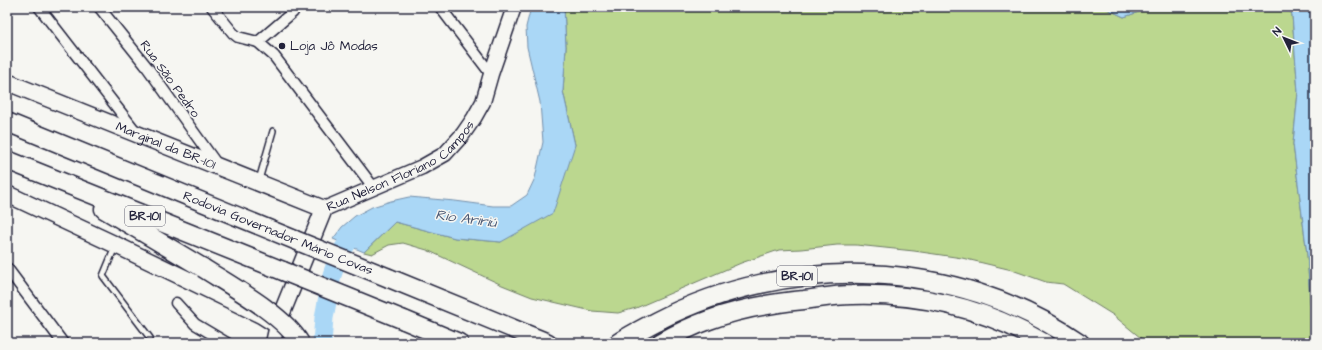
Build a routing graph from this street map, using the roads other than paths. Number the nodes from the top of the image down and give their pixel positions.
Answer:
1 (40, 7) edge
2 (99, 7) edge
3 (212, 7) edge
4 (440, 7) edge
5 (514, 7) edge
6 (294, 9) edge
7 (258, 42) junction
8 (491, 74) junction
9 (7, 82) edge
10 (7, 122) edge
11 (273, 130) dead end
12 (139, 136) junction
13 (7, 160) edge
14 (219, 167) junction
15 (57, 180) junction
16 (258, 183) junction
17 (374, 188) junction
18 (7, 194) edge
19 (324, 209) junction
20 (116, 244) junction
21 (7, 268) edge
22 (176, 304) dead end
23 (277, 325) junction
24 (150, 338) dead end
25 (63, 343) edge
26 (227, 343) edge
27 (273, 343) edge
28 (300, 343) edge
29 (459, 343) edge
30 (548, 343) edge
31 (618, 343) edge
32 (660, 343) edge
33 (1044, 343) edge
34 (1080, 343) edge

1 - 12 street
2 - 14 street, Rua São Pedro
3 - 7 street
4 - 8 street
5 - 8 main road, Rua Nelson Floriano Campos
6 - 7 street
7 - 17 street
8 - 17 main road, Rua Nelson Floriano Campos
9 - 12 main road, Marginal da BR-101
10 - 30 highway, Rodovia Governador Mário Covas / BR-101, bridge
11 - 16 lane
12 - 14 main road, Marginal da BR-101
13 - 15 highway, BR-101
14 - 16 main road, Marginal da BR-101
15 - 28 highway, bridge
15 - 29 highway, BR-101, bridge
16 - 19 main road, Marginal da BR-101
17 - 19 main road, Rua Nelson Floriano Campos
18 - 20 main road
19 - 23 main road, Rua Nelson Floriano Campos
20 - 23 main road
20 - 24 lane
21 - 25 street
22 - 26 street
23 - 27 main road, Rua Nelson Floriano Campos
31 - 34 highway, BR-101
32 - 33 highway, BR-101

